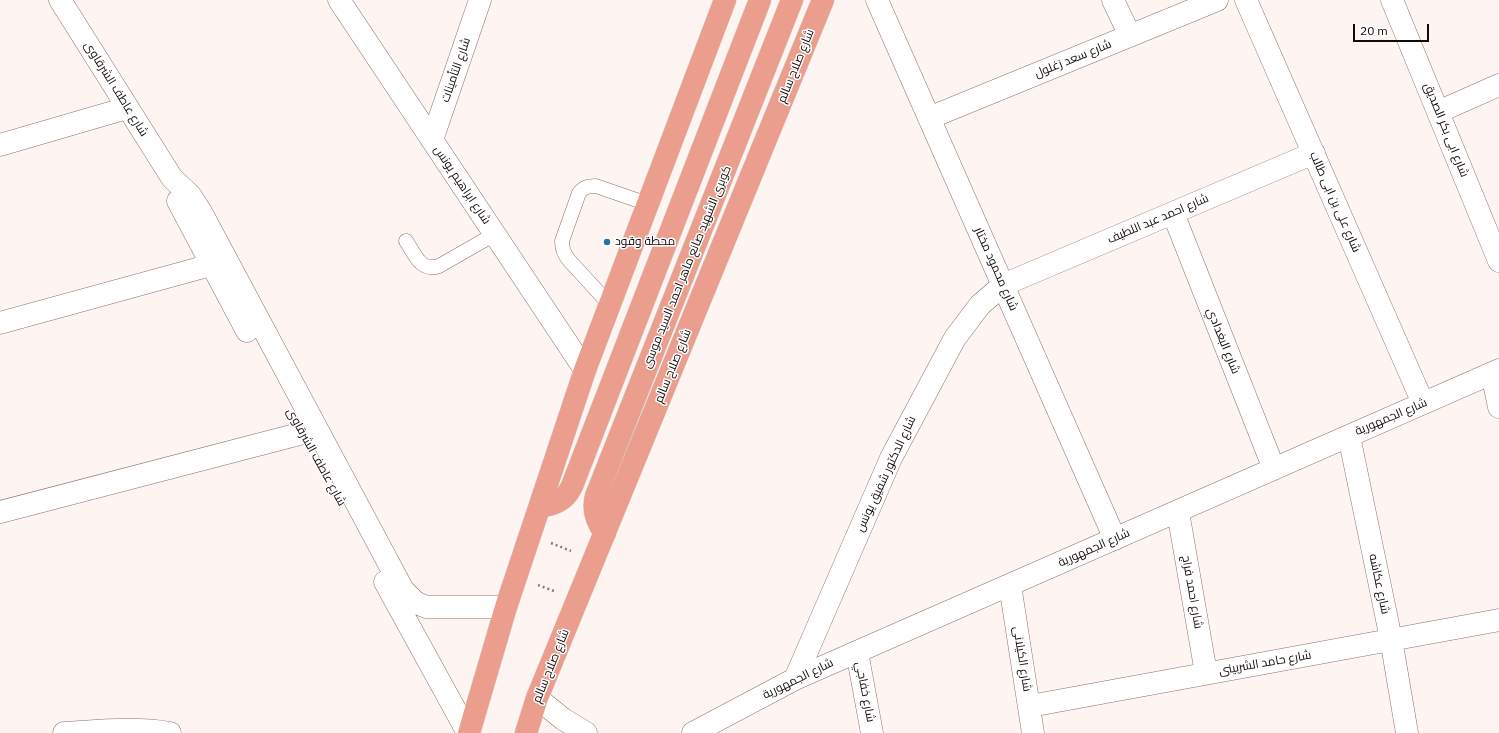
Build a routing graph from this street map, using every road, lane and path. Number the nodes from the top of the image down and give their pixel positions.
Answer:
1 (60, 0) edge
2 (339, 0) edge
3 (480, 0) edge
4 (725, 0) edge
5 (760, 0) edge
6 (792, 0) edge
7 (823, 0) edge
8 (877, 0) edge
9 (1113, 0) edge
10 (1217, 0) edge
11 (1246, 0) edge
12 (1392, 0) edge
13 (1130, 36) junction
14 (1499, 85) edge
15 (127, 108) junction
16 (1438, 112) junction
17 (929, 118) junction
18 (432, 140) junction
19 (0, 145) edge
20 (1314, 153) junction
21 (172, 178) junction
22 (648, 204) junction
23 (1172, 213) junction
24 (495, 234) junction
25 (406, 241) dead end
26 (1499, 261) edge
27 (211, 265) junction
28 (1003, 285) junction
29 (610, 305) junction
30 (0, 323) edge
31 (585, 370) junction
32 (1495, 372) edge
33 (1423, 403) junction
34 (1499, 407) edge
35 (303, 433) junction
36 (1349, 436) junction
37 (1274, 469) junction
38 (540, 507) junction
39 (0, 512) edge
40 (1178, 512) junction
41 (605, 533) junction
42 (530, 536) junction
43 (1115, 539) junction
44 (594, 559) junction
45 (516, 577) junction
46 (1010, 585) junction
47 (578, 599) junction
48 (506, 607) junction
49 (1499, 620) edge
50 (1390, 639) junction
51 (857, 652) junction
52 (1206, 673) junction
53 (795, 679) junction
54 (537, 698) junction
55 (1030, 706) junction
56 (113, 731) edge
57 (64, 733) edge
58 (170, 733) edge
59 (469, 733) edge
60 (526, 733) edge
61 (586, 733) edge
62 (693, 733) edge
63 (872, 733) edge
64 (1033, 733) edge
65 (1407, 733) edge

1 - 15 street, شارع عاطف الشرقاوى
2 - 18 street, شارع ابراهيم يونس
3 - 18 street, شارع التأمينات
4 - 22 main road
5 - 38 main road
6 - 41 main road, كوبرى الشهيد صانع ماهر احمد السيد موسى
7 - 41 main road, شارع صلاح سالم
8 - 17 street, شارع محمود مختار
9 - 13 street
10 - 13 street, شارع سعد زغلول
11 - 20 street, شارع على بن ابى طالب
12 - 16 street, شارع ابى بكر الصديق
13 - 17 street, شارع سعد زغلول
14 - 16 street
15 - 19 street
15 - 21 street, شارع عاطف الشرقاوى
16 - 26 street, شارع ابى بكر الصديق
17 - 28 street, شارع محمود مختار
18 - 24 street, شارع ابراهيم يونس
20 - 23 street, شارع احمد عبد اللطيف
20 - 33 street, شارع على بن ابى طالب
21 - 27 street, شارع عاطف الشرقاوى
21 - 48 street, شارع عاطف الشرقاوى
22 - 29 main road
22 - 29 lane
23 - 28 street, شارع احمد عبد اللطيف
23 - 37 street, شارع البغدادي
24 - 25 lane
24 - 31 street, شارع ابراهيم يونس
27 - 30 street
27 - 35 street, شارع عاطف الشرقاوى
28 - 43 street, شارع محمود مختار
28 - 53 street, شارع الدكتور شفيق يونس
29 - 31 main road
31 - 38 main road
32 - 33 street, شارع الجمهورية
32 - 34 street
33 - 36 street, شارع الجمهورية
35 - 39 street
35 - 59 street, شارع عاطف الشرقاوى
36 - 37 street, شارع الجمهورية
36 - 50 street, شارع عكاشه
37 - 40 street, شارع الجمهورية
38 - 42 main road
40 - 43 street, شارع الجمهورية
40 - 52 street, شارع احمد فراج
41 - 44 main road, شارع صلاح سالم
42 - 44 path
42 - 45 main road
43 - 46 street, شارع الجمهورية
44 - 47 main road, شارع صلاح سالم
45 - 47 path
45 - 48 main road
46 - 51 street, شارع الجمهورية
46 - 55 street, شارع الكيلانى
47 - 54 main road, شارع صلاح سالم
48 - 59 main road
49 - 50 street, شارع حامد الشربينى
50 - 52 street, شارع حامد الشربينى
50 - 65 street, شارع عكاشه
51 - 53 street, شارع الجمهورية
51 - 63 street, شارع خفاجي
52 - 55 street, شارع حامد الشربينى
53 - 62 street, شارع الجمهورية
54 - 60 main road, شارع صلاح سالم
54 - 61 street
55 - 64 street, شارع الكيلانى
56 - 57 street
56 - 58 street

